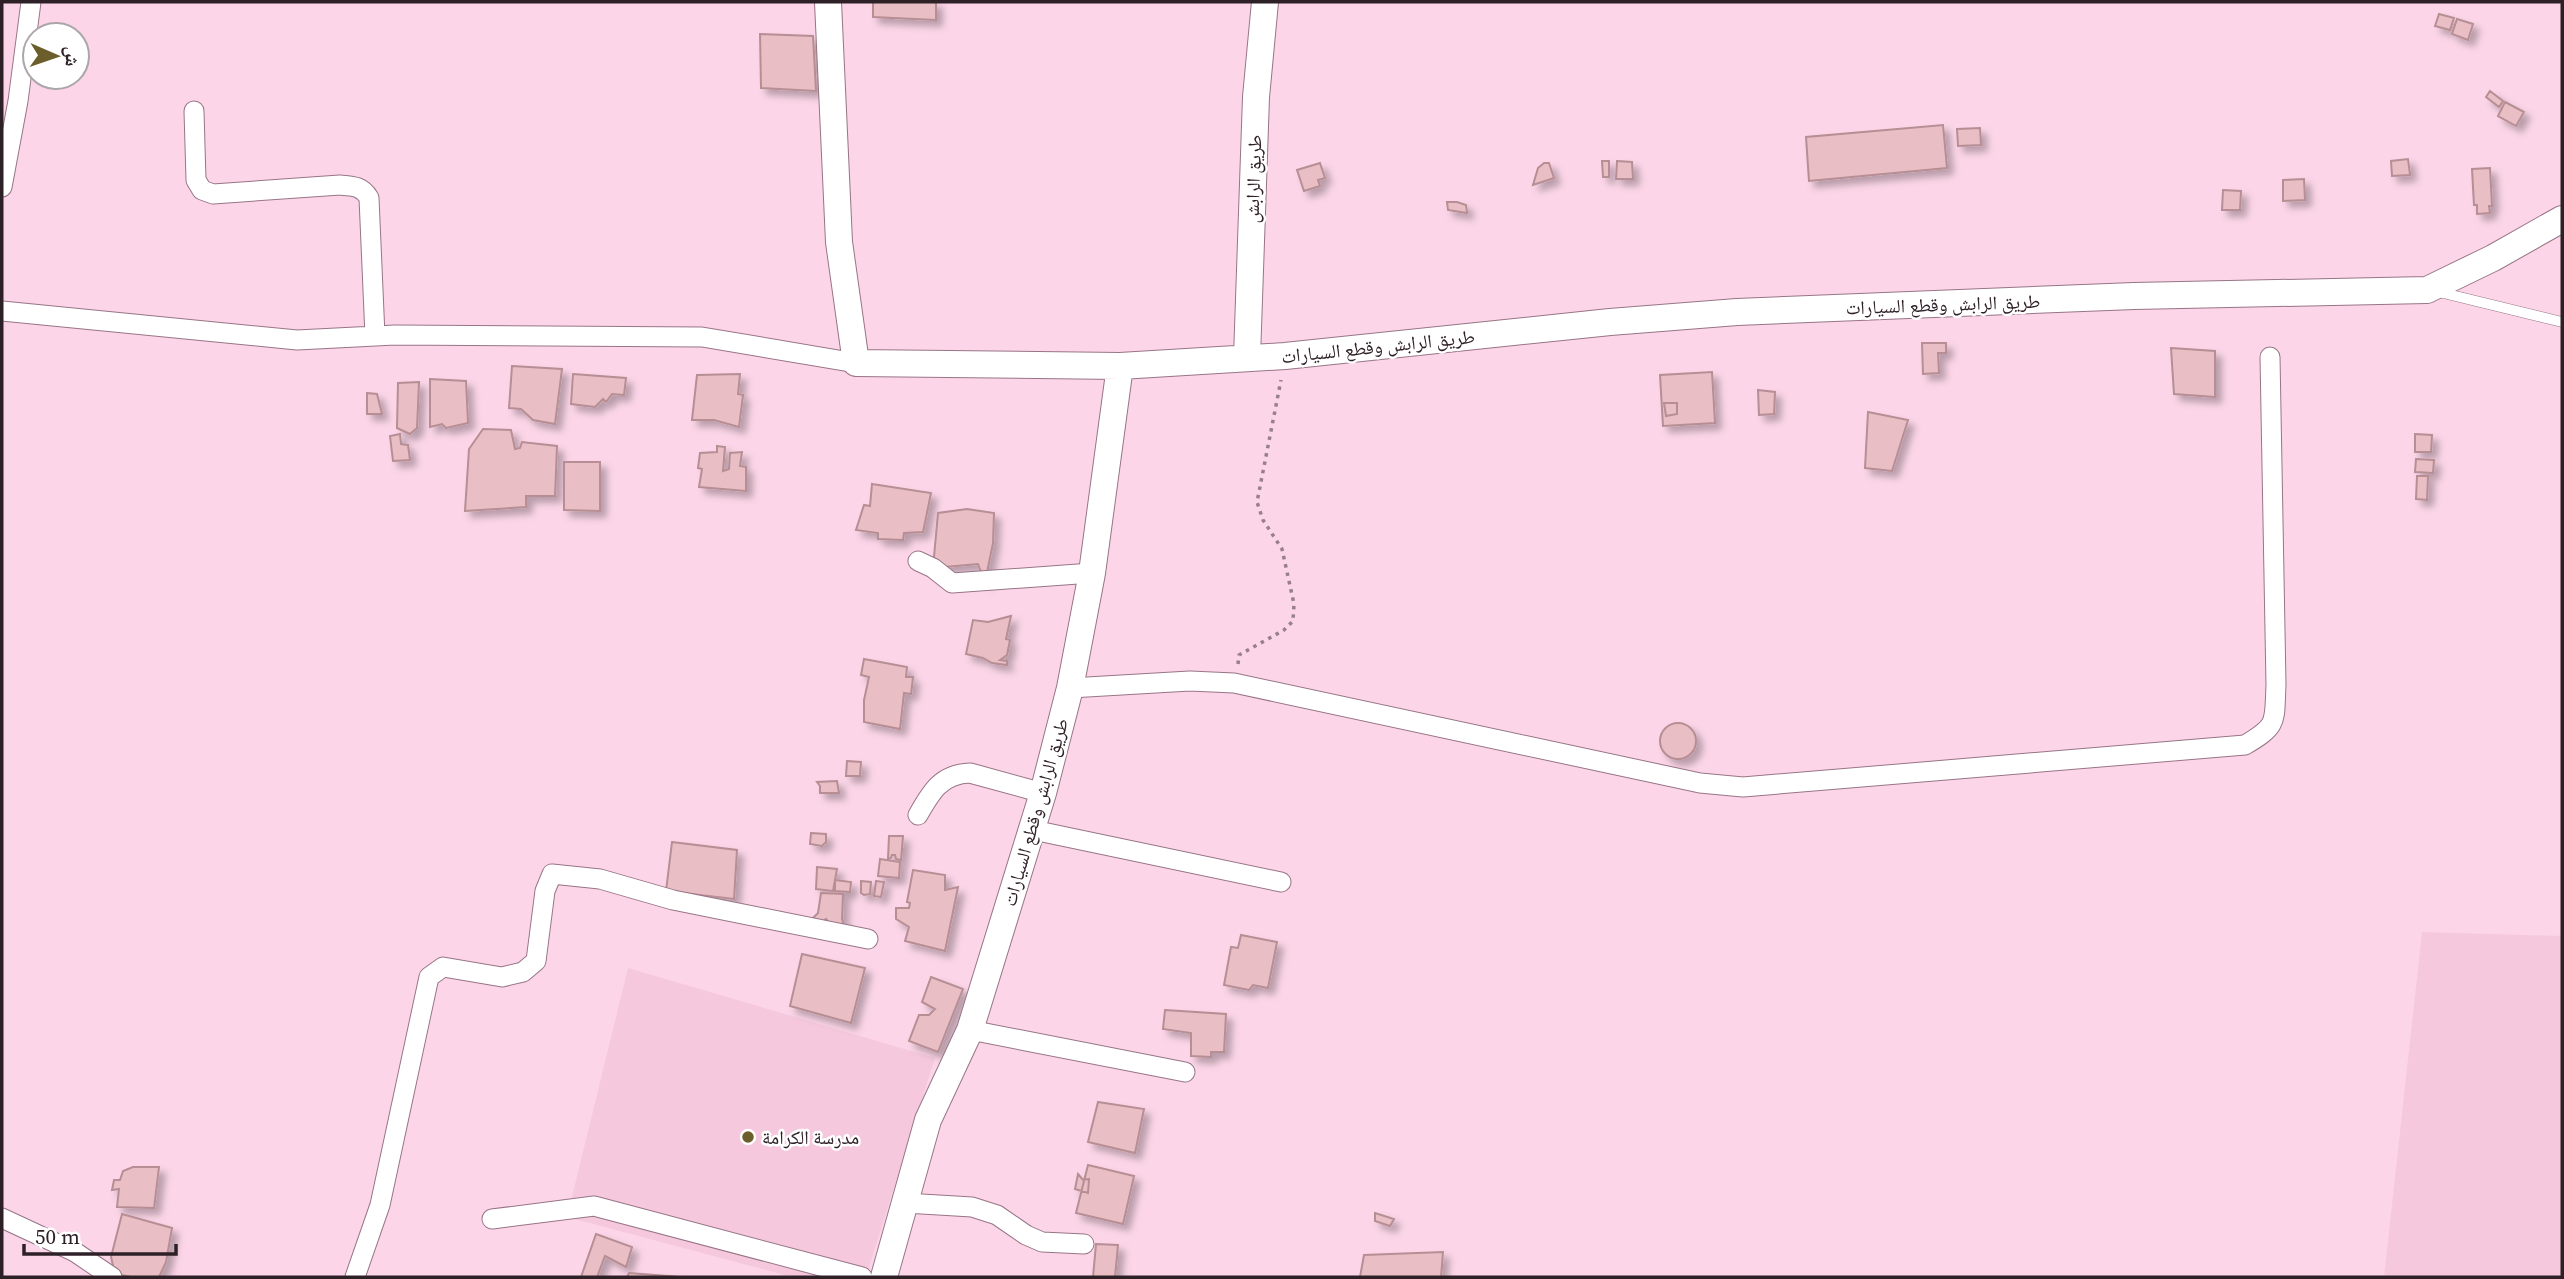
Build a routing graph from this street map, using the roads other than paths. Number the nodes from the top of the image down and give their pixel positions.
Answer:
1 (31, 2) edge
2 (828, 2) edge
3 (1265, 2) edge
4 (194, 111) dead end
5 (2, 187) edge
6 (2562, 219) edge
7 (2427, 290) junction
8 (2, 311) edge
9 (2562, 322) edge
10 (375, 336) junction
11 (2270, 357) dead end
12 (1247, 358) junction
13 (856, 363) junction
14 (1120, 366) junction
15 (918, 561) dead end
16 (1092, 573) junction
17 (1070, 688) junction
18 (1043, 793) junction
19 (918, 815) dead end
20 (1032, 830) junction
21 (1281, 882) dead end
22 (867, 939) dead end
23 (970, 1030) junction
24 (1185, 1072) dead end
25 (905, 1203) junction
26 (2, 1219) edge
27 (492, 1219) dead end
28 (1084, 1244) dead end
29 (112, 1277) edge
30 (355, 1277) edge
31 (862, 1277) edge
32 (884, 1277) edge

1 - 5 street
2 - 13 main road
3 - 12 main road, طريق الرابش
4 - 10 street
6 - 7 main road, طريق الرابش وقطع السيارات
7 - 9 lane
7 - 12 main road, طريق الرابش وقطع السيارات
8 - 10 street
10 - 13 street
11 - 17 street
12 - 14 main road, طريق الرابش وقطع السيارات
13 - 14 main road
14 - 16 main road, طريق الرابش وقطع السيارات
15 - 16 street
16 - 17 main road, طريق الرابش وقطع السيارات
17 - 18 main road, طريق الرابش وقطع السيارات
18 - 19 street
18 - 20 main road, طريق الرابش وقطع السيارات
20 - 21 street
20 - 23 main road, طريق الرابش وقطع السيارات
22 - 30 street
23 - 24 street
23 - 25 main road, طريق الرابش وقطع السيارات
25 - 28 street
25 - 32 main road, طريق الرابش وقطع السيارات
26 - 29 street
27 - 31 street

